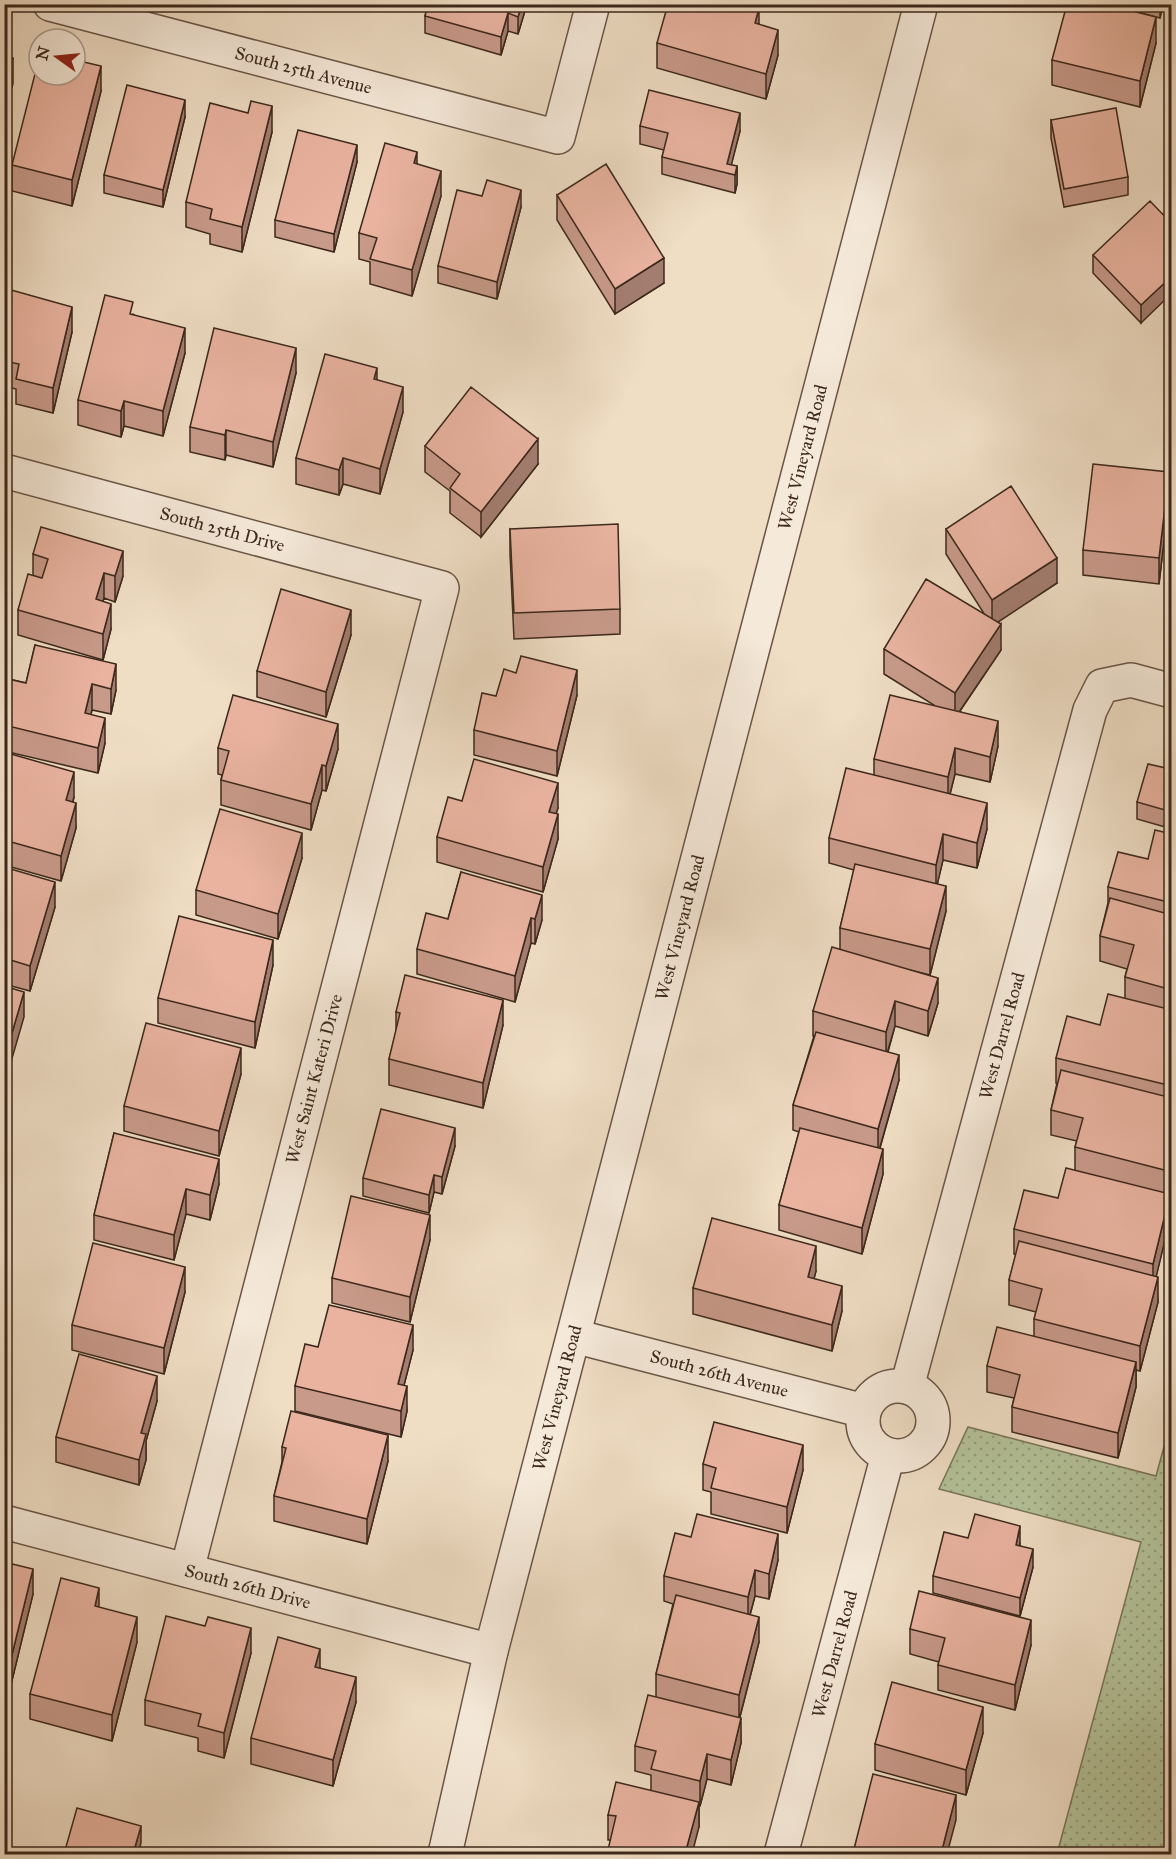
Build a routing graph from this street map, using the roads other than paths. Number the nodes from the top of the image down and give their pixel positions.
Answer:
1 (50, 4) edge
2 (593, 4) edge
3 (921, 4) edge
4 (129, 14) edge
5 (4, 471) edge
6 (442, 588) joint
7 (1172, 691) edge
8 (574, 1336) junction
9 (907, 1387) junction
10 (864, 1411) junction
11 (888, 1455) junction
12 (4, 1522) edge
13 (187, 1570) junction
14 (491, 1651) junction
15 (445, 1854) edge
16 (781, 1854) edge

1 - 4 street, South 25th Avenue
2 - 4 street, South 25th Avenue
3 - 8 street, West Vineyard Road
5 - 6 street, South 25th Drive
6 - 13 street, West Saint Kateri Drive
7 - 9 street, West Darrel Road
8 - 10 street, South 26th Avenue
8 - 14 street, West Vineyard Road
9 - 10 street
9 - 11 street
10 - 11 street
11 - 16 street, West Darrel Road
12 - 13 street, South 26th Drive
13 - 14 street, South 26th Drive
14 - 15 street, West Vineyard Road

